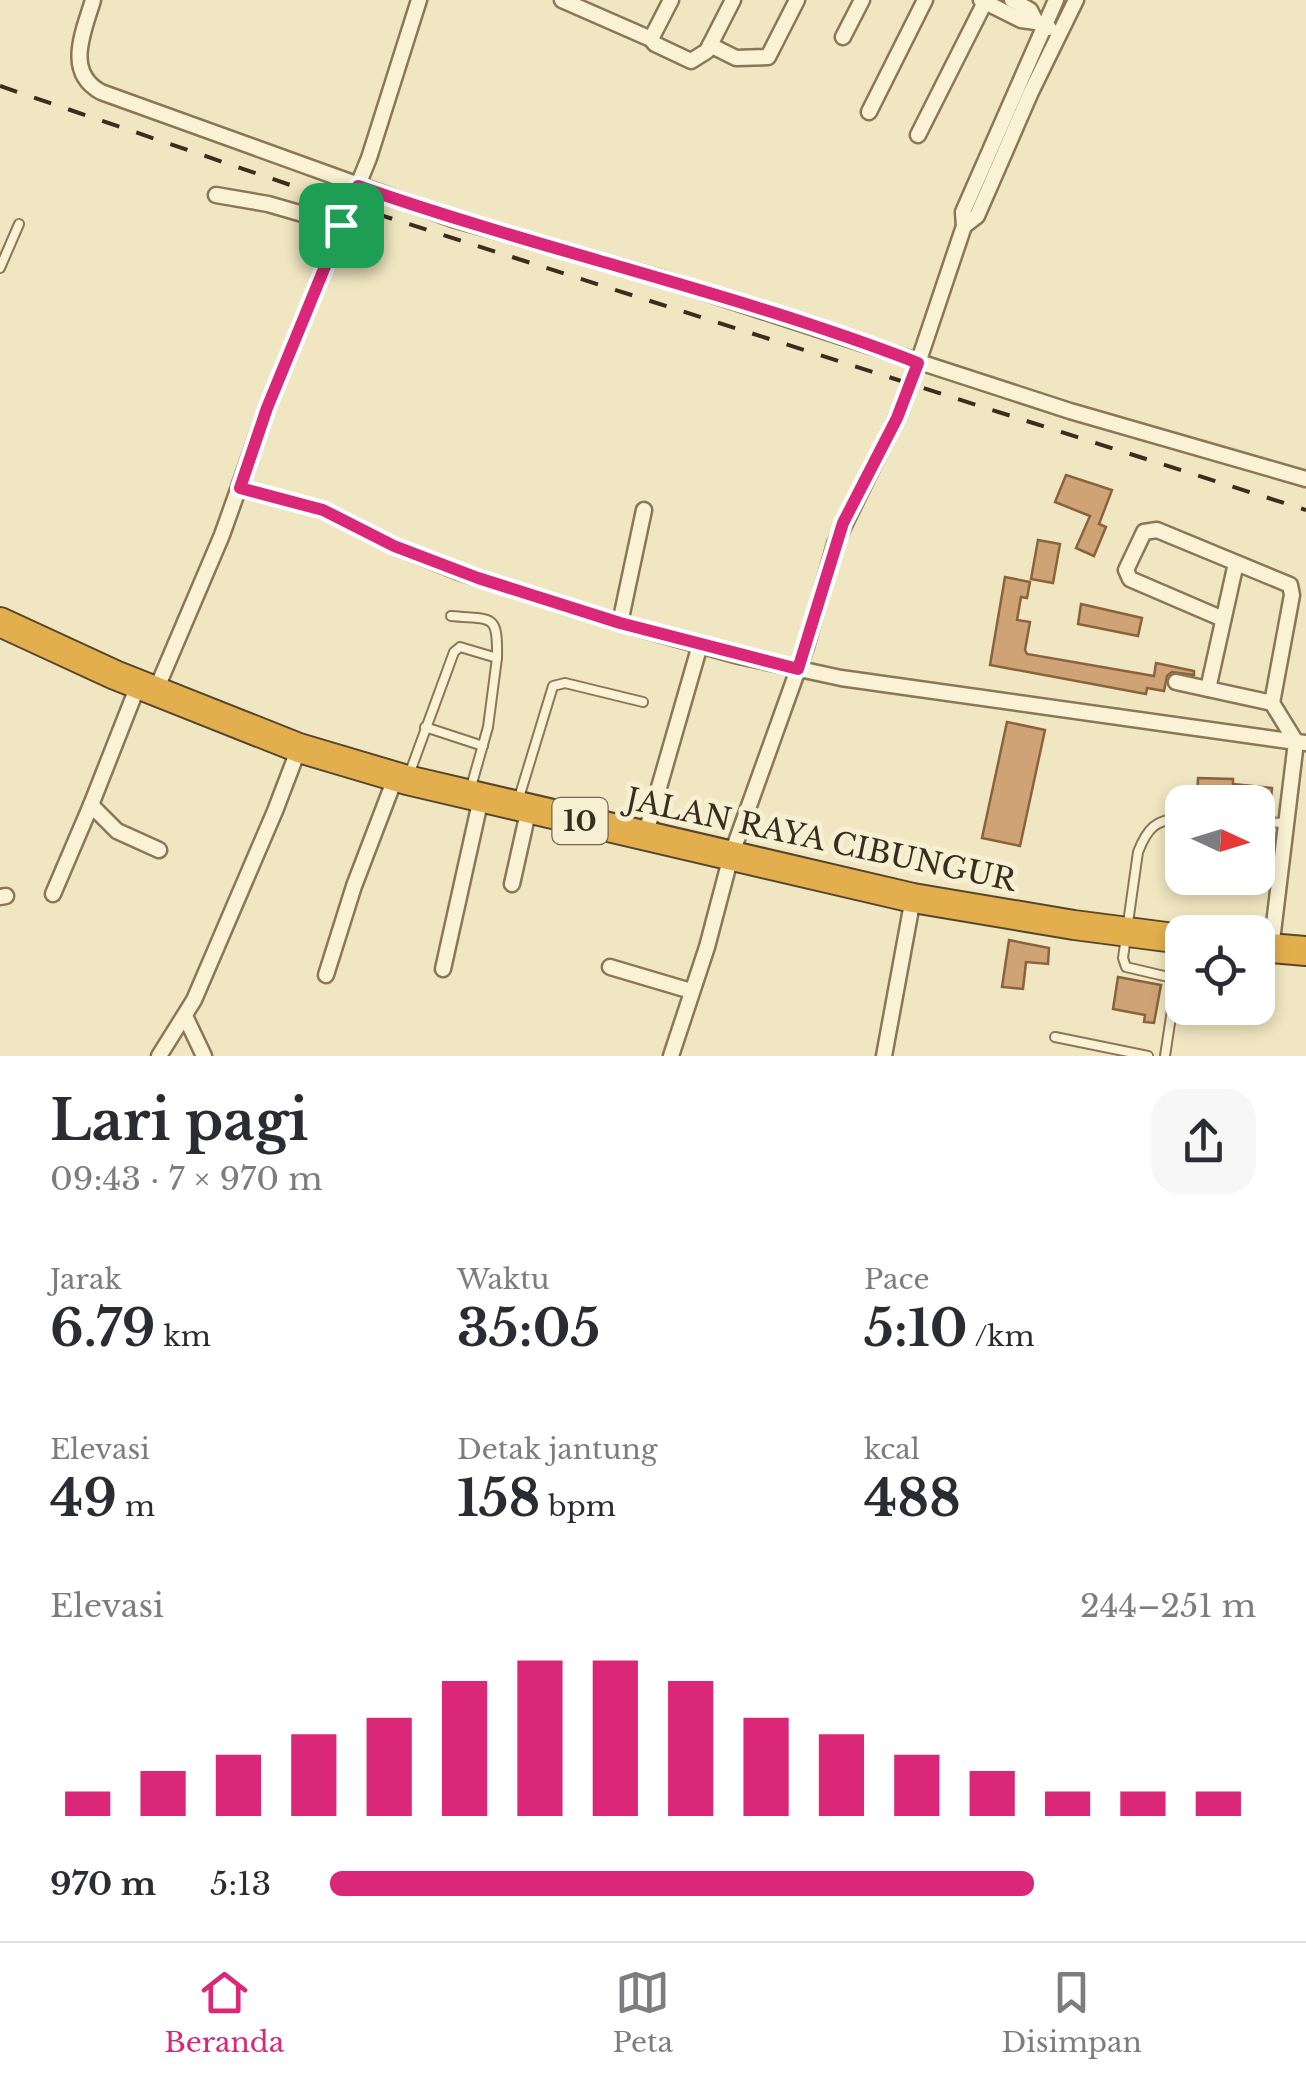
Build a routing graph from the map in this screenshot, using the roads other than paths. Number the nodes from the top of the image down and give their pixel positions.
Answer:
1 (94, 0) edge
2 (419, 0) edge
3 (562, 0) edge
4 (604, 0) edge
5 (671, 0) edge
6 (732, 0) edge
7 (797, 0) edge
8 (862, 0) edge
9 (925, 0) edge
10 (1012, 0) edge
11 (1056, 0) edge
12 (1076, 0) edge
13 (984, 1) edge
14 (595, 17) junction
15 (1040, 24) junction
16 (1059, 32) junction
17 (843, 38) dead end
18 (651, 39) junction
19 (710, 45) junction
20 (869, 112) dead end
21 (918, 135) dead end
22 (358, 186) junction
23 (216, 195) dead end
24 (19, 224) dead end
25 (341, 225) junction
26 (964, 226) junction
27 (0, 268) edge
28 (918, 363) junction
29 (897, 418) road end
30 (1306, 479) edge
31 (240, 488) junction
32 (644, 510) dead end
33 (1236, 563) junction
34 (451, 616) dead end
35 (1223, 619) junction
36 (0, 622) edge
37 (620, 623) junction
38 (700, 646) junction
39 (496, 658) junction
40 (798, 669) junction
41 (1176, 682) dead end
42 (148, 687) junction
43 (1208, 689) junction
44 (643, 702) dead end
45 (1272, 702) junction
46 (425, 727) junction
47 (1301, 742) edge
48 (483, 746) junction
49 (298, 748) junction
50 (401, 778) junction
51 (475, 797) junction
52 (91, 805) junction
53 (523, 806) junction
54 (1165, 821) edge
55 (1275, 823) edge
56 (1288, 824) junction
57 (645, 836) junction
58 (159, 850) dead end
59 (731, 856) junction
60 (512, 884) dead end
61 (53, 894) dead end
62 (912, 898) junction
63 (1270, 915) edge
64 (1126, 933) junction
65 (1165, 937) edge
66 (1275, 949) edge
67 (1306, 952) edge
68 (610, 967) dead end
69 (443, 969) dead end
70 (326, 975) dead end
71 (1165, 976) edge
72 (691, 991) junction
73 (185, 1016) junction
74 (1170, 1025) edge
75 (1055, 1036) dead end
76 (159, 1056) edge
77 (204, 1056) edge
78 (671, 1056) edge
79 (884, 1056) edge
80 (1148, 1056) edge
81 (1165, 1056) edge

1 - 22 street
2 - 22 street
3 - 14 street
4 - 14 street
5 - 18 street
6 - 19 street
7 - 19 street
8 - 17 street
9 - 20 street
10 - 15 street
11 - 15 street
12 - 16 street
13 - 15 street
13 - 21 street
14 - 18 street
15 - 16 street
15 - 26 street
16 - 26 street
18 - 19 street
22 - 25 street
22 - 28 street
23 - 25 street
24 - 27 lane
25 - 31 street
26 - 28 street
28 - 30 street
29 - 40 street
31 - 37 street
31 - 42 street
32 - 37 street
33 - 35 street
33 - 35 street
33 - 45 street
34 - 39 lane
35 - 43 street
36 - 42 highway, JALAN RAYA CIBUNGUR / 10
37 - 38 street
38 - 40 street
38 - 57 street
39 - 46 lane
39 - 48 lane
40 - 47 street
40 - 59 street
41 - 43 street
42 - 49 highway, JALAN RAYA CIBUNGUR / 10
42 - 52 street
43 - 45 street
44 - 53 lane
45 - 47 street
46 - 48 lane
46 - 50 lane
47 - 56 street
48 - 51 lane
49 - 50 highway, JALAN RAYA CIBUNGUR / 10
49 - 73 street
50 - 51 highway, JALAN RAYA CIBUNGUR / 10
50 - 70 street
51 - 53 highway, JALAN RAYA CIBUNGUR / 10
51 - 69 street
52 - 58 street
52 - 61 street
53 - 57 highway, JALAN RAYA CIBUNGUR / 10
53 - 60 street
54 - 64 lane
55 - 56 lane
56 - 63 street
57 - 59 highway, JALAN RAYA CIBUNGUR / 10
59 - 62 highway, JALAN RAYA CIBUNGUR / 10
59 - 72 street
62 - 64 highway, JALAN RAYA CIBUNGUR / 10
62 - 79 street
64 - 65 highway, JALAN RAYA CIBUNGUR / 10
64 - 71 lane
66 - 67 highway
68 - 72 street
72 - 78 street
73 - 76 street
73 - 77 street
74 - 81 lane
75 - 80 lane

